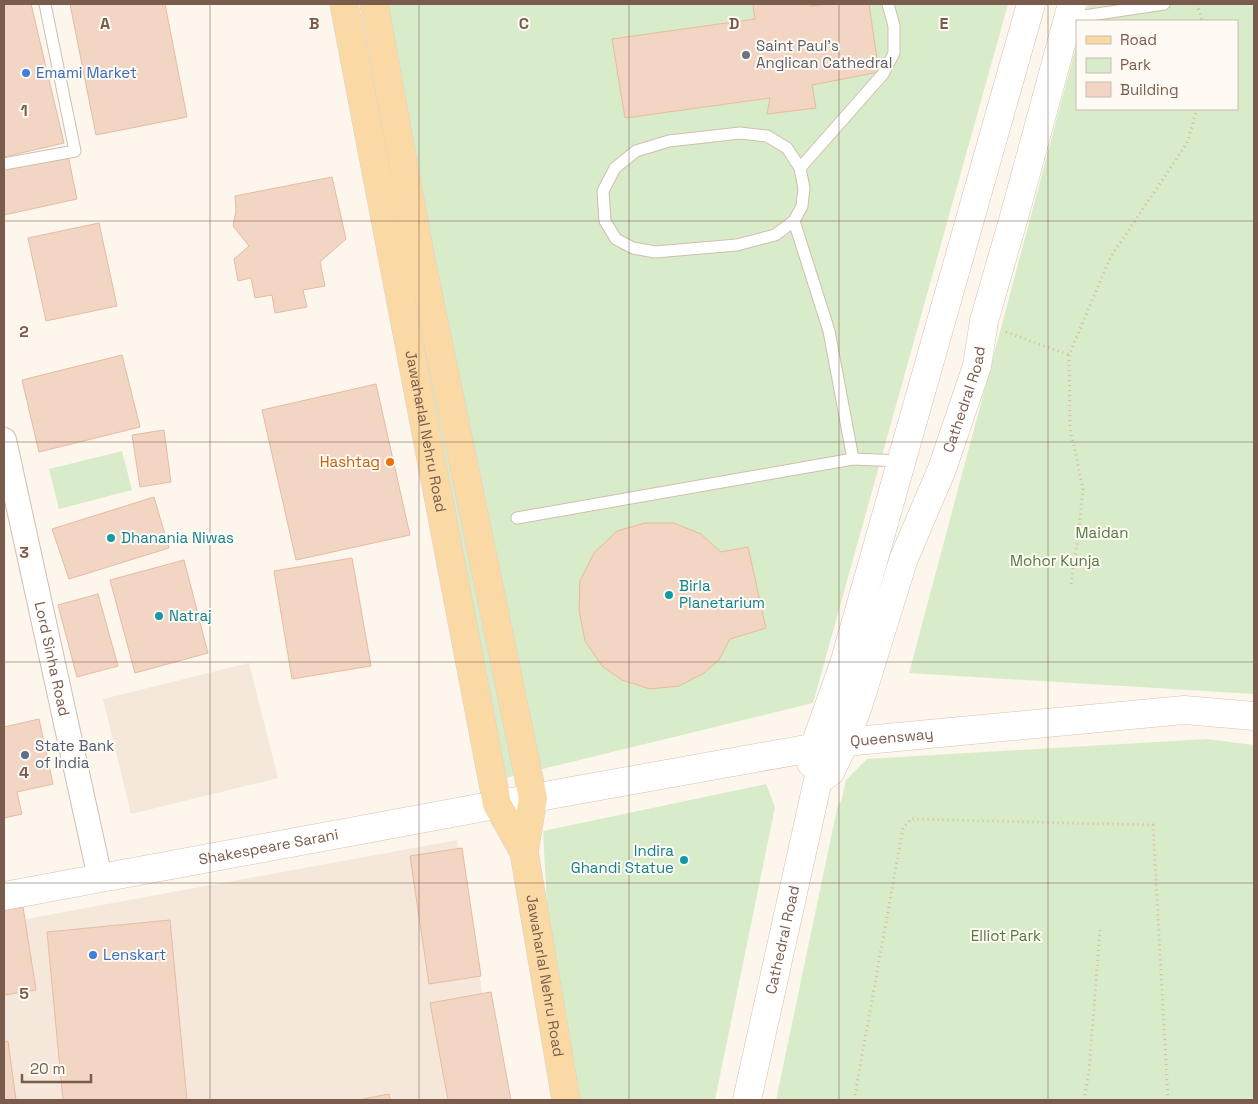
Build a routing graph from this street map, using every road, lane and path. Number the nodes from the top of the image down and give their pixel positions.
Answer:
1 (45, 4) edge
2 (344, 4) edge
3 (374, 4) edge
4 (888, 4) edge
5 (1031, 4) edge
6 (1164, 4) edge
7 (1197, 4) edge
8 (1071, 8) edge
9 (1202, 20) edge
10 (1197, 110) edge
11 (4, 164) edge
12 (800, 168) junction
13 (794, 221) junction
14 (984, 321) junction
15 (1069, 355) junction
16 (4, 440) edge
17 (853, 459) junction
18 (902, 461) junction
19 (518, 518) dead end
20 (1071, 584) dead end
21 (1254, 716) edge
22 (845, 742) junction
23 (814, 748) junction
24 (818, 780) junction
25 (533, 798) junction
26 (497, 804) junction
27 (524, 852) junction
28 (100, 878) junction
29 (4, 896) edge
30 (1100, 930) dead end
31 (566, 1100) edge
32 (747, 1100) edge
33 (854, 1100) edge
34 (1084, 1100) edge
35 (1168, 1100) edge

1 - 11 lane
2 - 26 main road, Jawaharlal Nehru Road
3 - 25 main road, Jawaharlal Nehru Road
4 - 12 lane
5 - 18 main road, Cathedral Road
6 - 8 lane
7 - 9 path
8 - 14 main road, Cathedral Road
10 - 15 path
12 - 13 lane
12 - 13 lane
13 - 17 lane
14 - 15 path
14 - 22 main road, Cathedral Road
15 - 20 path
16 - 28 street, Lord Sinha Road
17 - 18 lane
17 - 19 lane
18 - 23 main road, Cathedral Road
21 - 22 main road, Queensway
22 - 23 main road, Queensway
22 - 24 main road, Cathedral Road
23 - 24 main road, Cathedral Road
23 - 25 main road, Queensway
24 - 32 main road, Cathedral Road
25 - 26 main road, Shakespeare Sarani
25 - 27 main road, Jawaharlal Nehru Road
26 - 27 main road, Jawaharlal Nehru Road
26 - 28 main road, Shakespeare Sarani
27 - 31 main road, Jawaharlal Nehru Road
28 - 29 main road, Shakespeare Sarani
30 - 34 path
33 - 35 path

